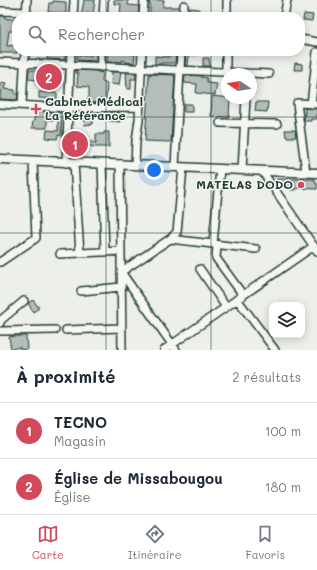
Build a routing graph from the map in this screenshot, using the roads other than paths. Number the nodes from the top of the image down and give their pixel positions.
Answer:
1 (27, 0) edge
2 (74, 0) edge
3 (104, 0) edge
4 (144, 0) edge
5 (227, 0) edge
6 (287, 0) edge
7 (184, 6) dead end
8 (0, 11) edge
9 (26, 12) edge
10 (73, 12) edge
11 (103, 12) edge
12 (143, 12) edge
13 (183, 12) edge
14 (227, 12) edge
15 (285, 12) edge
16 (12, 13) edge
17 (305, 41) edge
18 (317, 42) edge
19 (317, 52) edge
20 (25, 56) edge
21 (71, 56) edge
22 (101, 56) edge
23 (142, 56) edge
24 (181, 56) edge
25 (226, 56) edge
26 (0, 62) edge
27 (24, 63) junction
28 (70, 65) junction
29 (101, 66) junction
30 (141, 68) junction
31 (226, 68) edge
32 (180, 70) junction
33 (221, 72) edge
34 (257, 74) edge
35 (269, 74) dead end
36 (0, 104) edge
37 (246, 104) edge
38 (314, 104) edge
39 (22, 105) junction
40 (139, 107) junction
41 (68, 108) junction
42 (220, 123) dead end
43 (245, 123) junction
44 (277, 124) dead end
45 (0, 159) edge
46 (33, 161) junction
47 (70, 163) junction
48 (102, 164) junction
49 (120, 164) junction
50 (135, 165) junction
51 (179, 167) junction
52 (220, 169) junction
53 (242, 170) junction
54 (262, 171) junction
55 (306, 172) junction
56 (317, 172) edge
57 (170, 239) junction
58 (215, 244) junction
59 (315, 248) edge
60 (256, 249) dead end
61 (121, 251) junction
62 (105, 252) junction
63 (80, 253) junction
64 (60, 254) dead end
65 (0, 262) edge
66 (200, 269) dead end
67 (121, 272) junction
68 (121, 287) junction
69 (81, 291) dead end
70 (240, 297) junction
71 (24, 302) dead end
72 (226, 307) junction
73 (0, 322) edge
74 (121, 328) junction
75 (55, 330) dead end
76 (66, 330) dead end
77 (0, 332) edge
78 (174, 347) edge
79 (122, 350) edge
80 (164, 350) edge
81 (275, 350) edge

1 - 9 street
2 - 10 street
3 - 11 street
4 - 12 street
5 - 14 street
6 - 15 street
7 - 13 street
8 - 16 street
17 - 18 street
19 - 38 street
20 - 27 street
21 - 28 street
22 - 29 street
23 - 30 street
24 - 32 street
25 - 31 street
26 - 27 street
27 - 28 street
27 - 39 street
28 - 29 street
28 - 41 street
29 - 30 street
30 - 32 street
30 - 40 street
32 - 33 street
32 - 51 street
34 - 35 street
36 - 39 street
37 - 43 street
38 - 55 street
39 - 41 street
40 - 41 street
40 - 50 street
41 - 47 street
42 - 43 street
43 - 44 street
43 - 53 street
45 - 46 main road
46 - 47 main road
46 - 65 street
47 - 48 main road
47 - 63 street
48 - 49 main road
48 - 62 street
49 - 50 main road
49 - 61 street
50 - 51 main road
51 - 52 main road
51 - 57 street
52 - 53 main road
52 - 58 street
53 - 54 main road
54 - 55 main road
54 - 59 street
55 - 56 main road
57 - 58 street
57 - 67 street
58 - 60 street
58 - 70 street
59 - 70 street
61 - 62 street
61 - 67 street
62 - 63 street
63 - 64 street
66 - 72 street
67 - 68 street
67 - 78 street
68 - 69 street
68 - 74 street
70 - 72 street
70 - 81 street
71 - 73 street
72 - 78 street
74 - 76 street
74 - 79 street
75 - 77 street
78 - 80 street

